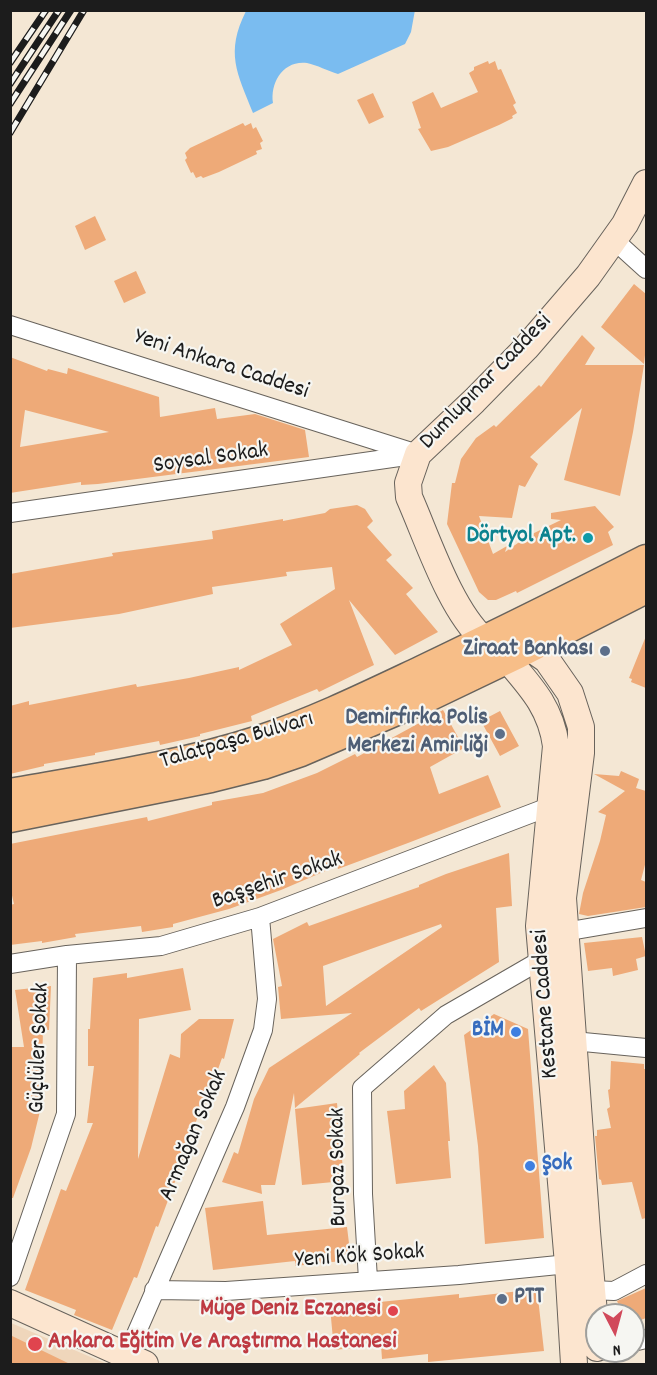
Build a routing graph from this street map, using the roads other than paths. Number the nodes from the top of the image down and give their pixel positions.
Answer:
1 (646, 183) edge
2 (614, 240) junction
3 (646, 269) edge
4 (10, 325) edge
5 (418, 454) junction
6 (10, 513) edge
7 (646, 559) edge
8 (646, 589) edge
9 (494, 635) junction
10 (518, 654) junction
11 (10, 793) edge
12 (551, 806) junction
13 (10, 818) edge
14 (260, 917) junction
15 (646, 918) edge
16 (564, 932) junction
17 (67, 955) junction
18 (541, 960) junction
19 (10, 964) edge
20 (573, 1041) junction
21 (646, 1048) edge
22 (568, 1264) junction
23 (646, 1274) edge
24 (10, 1277) edge
25 (368, 1280) junction
26 (154, 1290) junction
27 (592, 1290) junction
28 (10, 1303) edge
29 (593, 1303) edge
30 (131, 1362) edge
31 (574, 1365) edge

1 - 2 main road, Dumlupınar Caddesi
2 - 3 street
2 - 5 main road, Dumlupınar Caddesi
4 - 5 street, Yeni Ankara Caddesi
5 - 6 street, Soysal Sokak
5 - 9 main road, Dumlupınar Caddesi
7 - 9 main road, Talatpaşa Bulvarı
8 - 10 main road, Talatpaşa Bulvarı
9 - 10 main road
9 - 11 main road, Talatpaşa Bulvarı
10 - 12 main road, Kestane Caddesi
10 - 13 main road, Talatpaşa Bulvarı
10 - 16 main road, Kestane Caddesi
12 - 14 street, Başşehir Sokak
12 - 18 main road, Kestane Caddesi
14 - 17 street, Başşehir Sokak
14 - 26 street, Armağan Sokak
15 - 16 street
16 - 20 main road, Kestane Caddesi
17 - 19 street, Başşehir Sokak
17 - 24 street, Güçlüler Sokak
18 - 22 main road, Kestane Caddesi
18 - 25 street, Burgaz Sokak
20 - 21 street
20 - 27 main road, Kestane Caddesi
22 - 25 street, Yeni Kök Sokak
22 - 31 main road, Kestane Caddesi
23 - 27 street
25 - 26 street, Yeni Kök Sokak
26 - 30 street, Armağan Sokak
27 - 29 main road, Kestane Caddesi
28 - 30 main road

